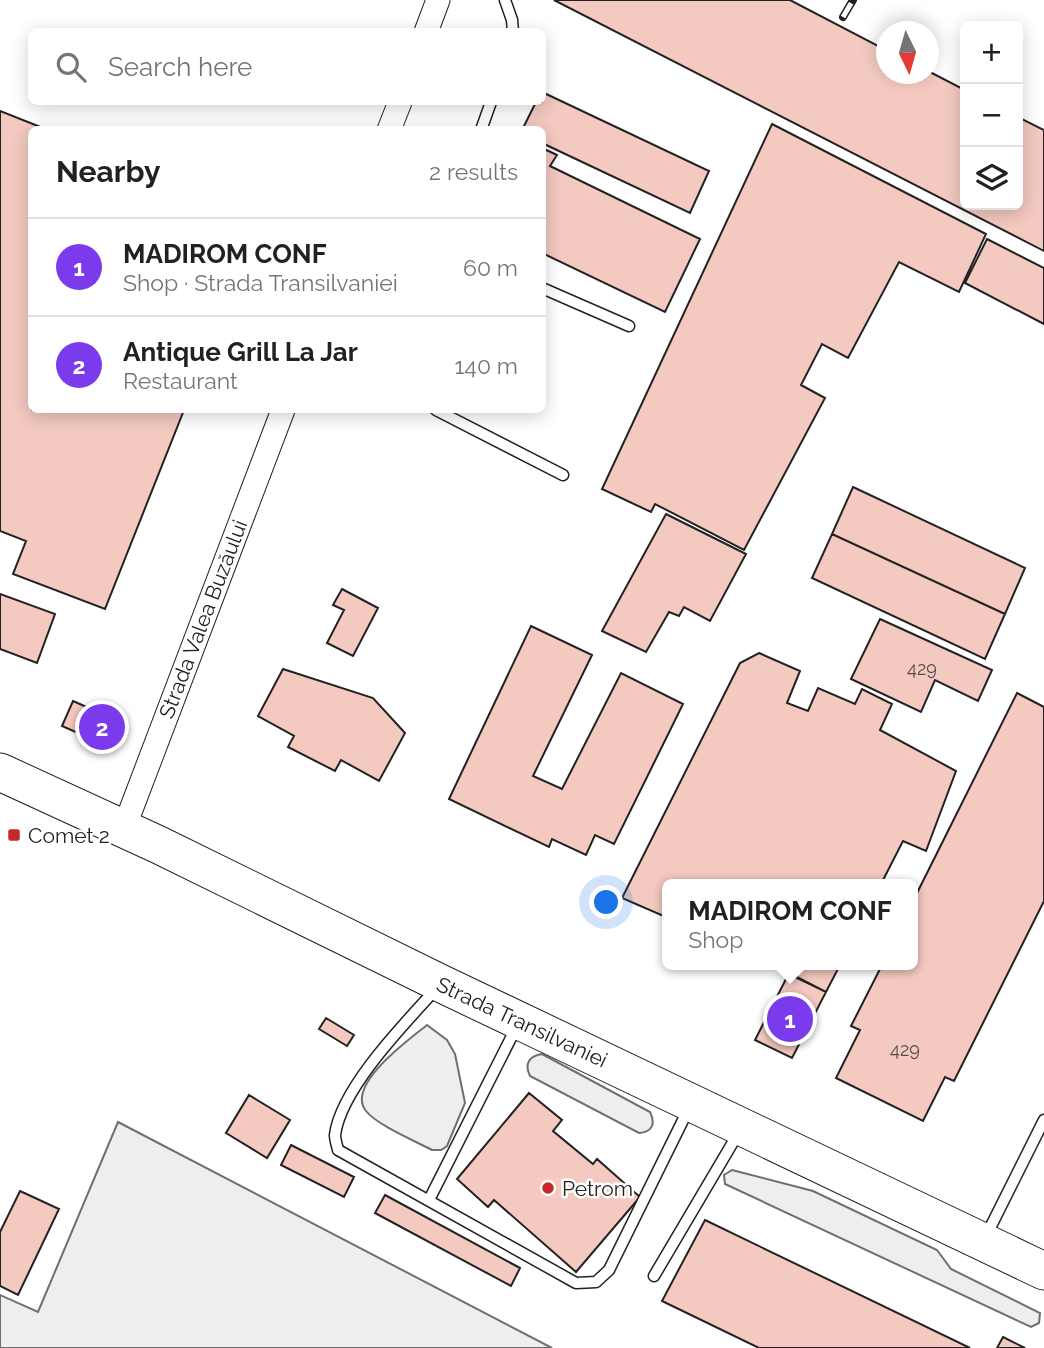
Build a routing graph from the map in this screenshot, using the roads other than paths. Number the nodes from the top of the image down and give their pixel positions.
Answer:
1 (438, 0) edge
2 (505, 0) edge
3 (428, 28) edge
4 (513, 28) edge
5 (399, 105) edge
6 (490, 105) edge
7 (391, 126) edge
8 (482, 126) edge
9 (546, 290) edge
10 (629, 326) dead end
11 (282, 413) edge
12 (442, 413) edge
13 (563, 475) dead end
14 (0, 772) edge
15 (124, 828) junction
16 (440, 984) junction
17 (520, 1020) junction
18 (692, 1102) junction
19 (1044, 1120) edge
20 (742, 1126) junction
21 (429, 1200) junction
22 (984, 1241) junction
23 (1044, 1271) edge
24 (654, 1276) dead end

1 - 3 street
2 - 4 lane
5 - 7 street
6 - 8 lane
9 - 10 lane
11 - 15 street, Strada Valea Buzăului
12 - 13 lane
14 - 15 main road, Strada Transilvaniei
15 - 16 main road, Strada Transilvaniei
16 - 17 main road, Strada Transilvaniei
16 - 21 lane
17 - 18 main road, Strada Transilvaniei
17 - 21 lane
18 - 20 main road, Strada Transilvaniei
18 - 21 lane
19 - 22 lane
20 - 22 main road, Strada Transilvaniei
20 - 24 lane
22 - 23 main road, Strada Transilvaniei

